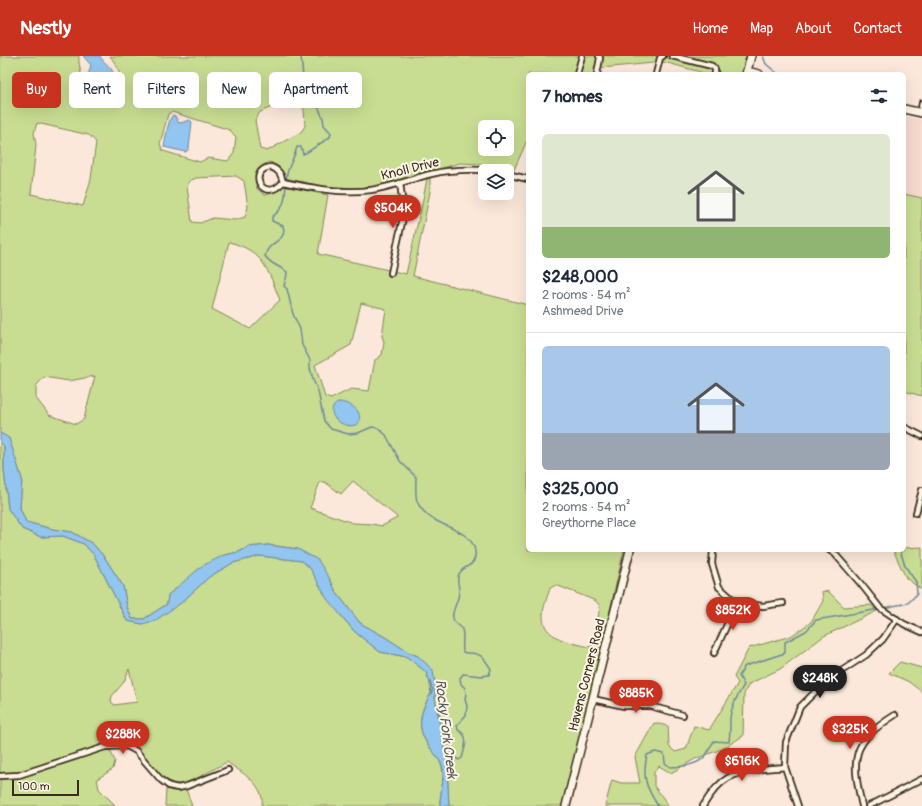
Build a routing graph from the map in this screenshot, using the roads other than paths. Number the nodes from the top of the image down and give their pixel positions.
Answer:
1 (582, 56) edge
2 (599, 56) edge
3 (663, 56) edge
4 (672, 56) edge
5 (750, 56) edge
6 (578, 72) edge
7 (597, 72) edge
8 (656, 72) edge
9 (715, 72) edge
10 (746, 72) edge
11 (922, 102) edge
12 (906, 109) edge
13 (921, 113) edge
14 (478, 169) edge
15 (514, 175) edge
16 (526, 178) edge
17 (283, 182) junction
18 (400, 183) junction
19 (391, 273) dead end
20 (906, 427) edge
21 (922, 436) edge
22 (922, 490) edge
23 (916, 513) dead end
24 (630, 552) edge
25 (713, 552) edge
26 (832, 552) edge
27 (737, 603) junction
28 (783, 603) dead end
29 (897, 619) junction
30 (922, 632) edge
31 (714, 653) dead end
32 (593, 699) junction
33 (683, 715) dead end
34 (895, 715) dead end
35 (785, 767) junction
36 (228, 770) dead end
37 (0, 776) edge
38 (922, 778) edge
39 (566, 806) edge
40 (703, 806) edge
41 (798, 806) edge
42 (862, 806) edge
43 (869, 806) edge

1 - 6 street
2 - 7 street
3 - 8 street
4 - 9 street
5 - 10 main road
11 - 13 street
12 - 13 main road
14 - 18 street, Knoll Drive
15 - 16 street
17 - 17 street
17 - 18 street, Knoll Drive
18 - 19 street
20 - 21 street
22 - 23 street
24 - 32 main road, Havens Corners Road
25 - 27 street
26 - 29 street
27 - 28 street
27 - 31 street
29 - 30 street
29 - 35 street
32 - 33 street
32 - 39 main road, Havens Corners Road
34 - 42 street
35 - 40 street
35 - 41 street
36 - 37 street
38 - 43 street

